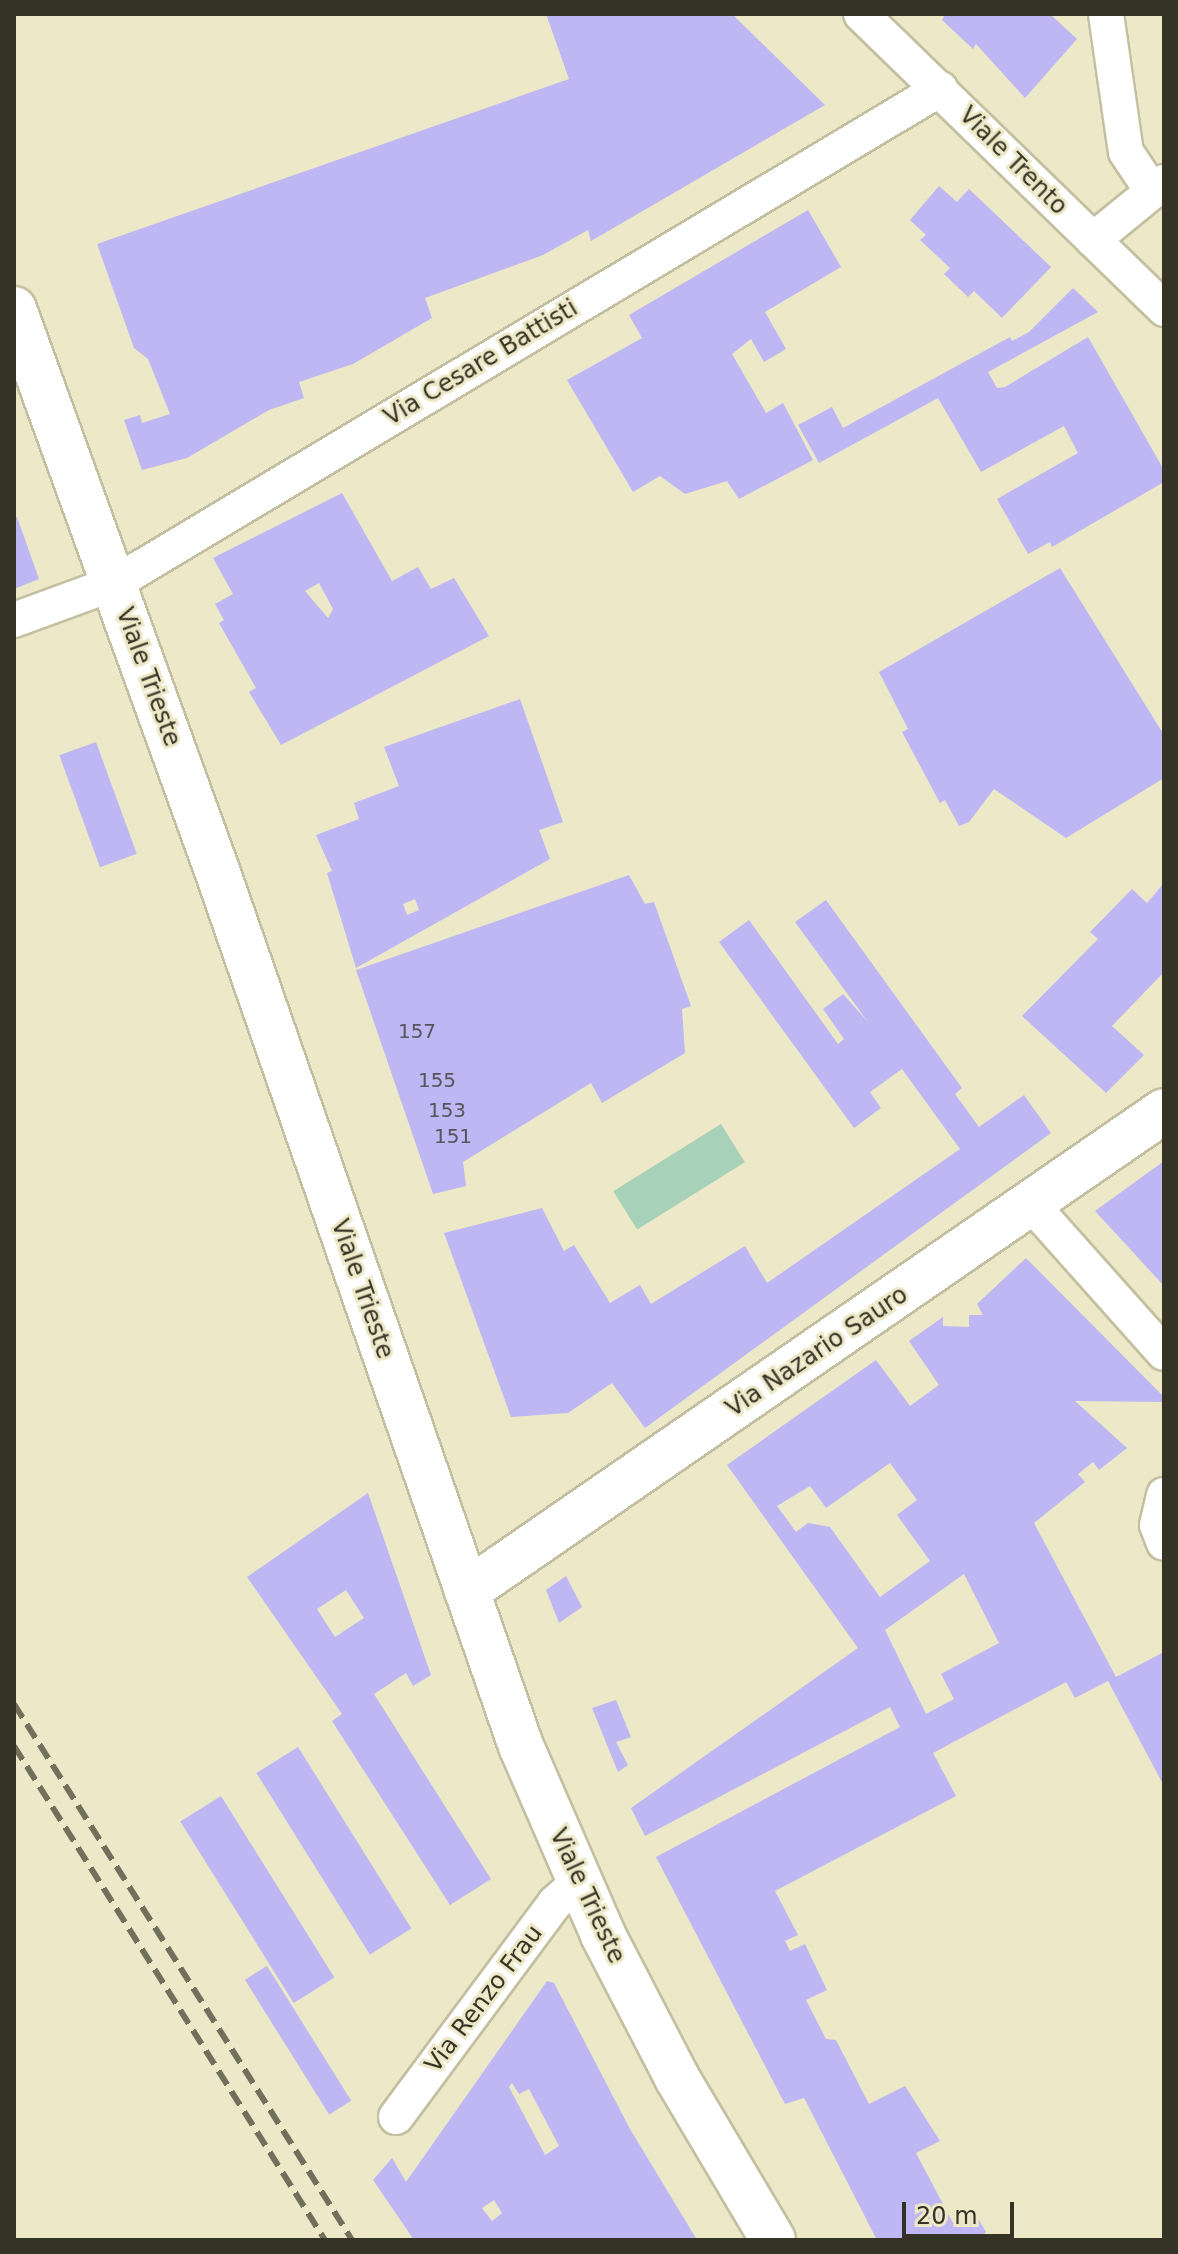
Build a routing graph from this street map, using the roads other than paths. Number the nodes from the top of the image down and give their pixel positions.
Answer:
1 (861, 14) edge
2 (1106, 14) edge
3 (940, 89) junction
4 (1158, 186) edge
5 (1093, 240) junction
6 (14, 309) edge
7 (1164, 309) edge
8 (115, 583) junction
9 (14, 620) edge
10 (1164, 1111) edge
11 (1032, 1205) junction
12 (1164, 1353) edge
13 (1164, 1495) edge
14 (1164, 1543) edge
15 (467, 1591) junction
16 (577, 1883) junction
17 (396, 2117) dead end
18 (773, 2240) edge

1 - 3 street, Viale Trento
2 - 4 street
3 - 5 street, Viale Trento
3 - 8 street, Via Cesare Battisti
4 - 5 street
5 - 7 street, Viale Trento
6 - 8 main road, Viale Trieste
8 - 9 street, Via Cesare Battisti
8 - 15 main road, Viale Trieste
10 - 11 main road, Via Nazario Sauro
11 - 12 street
11 - 15 main road, Via Nazario Sauro
13 - 14 street
15 - 16 main road, Viale Trieste
16 - 17 street, Via Renzo Frau
16 - 18 main road, Viale Trieste

